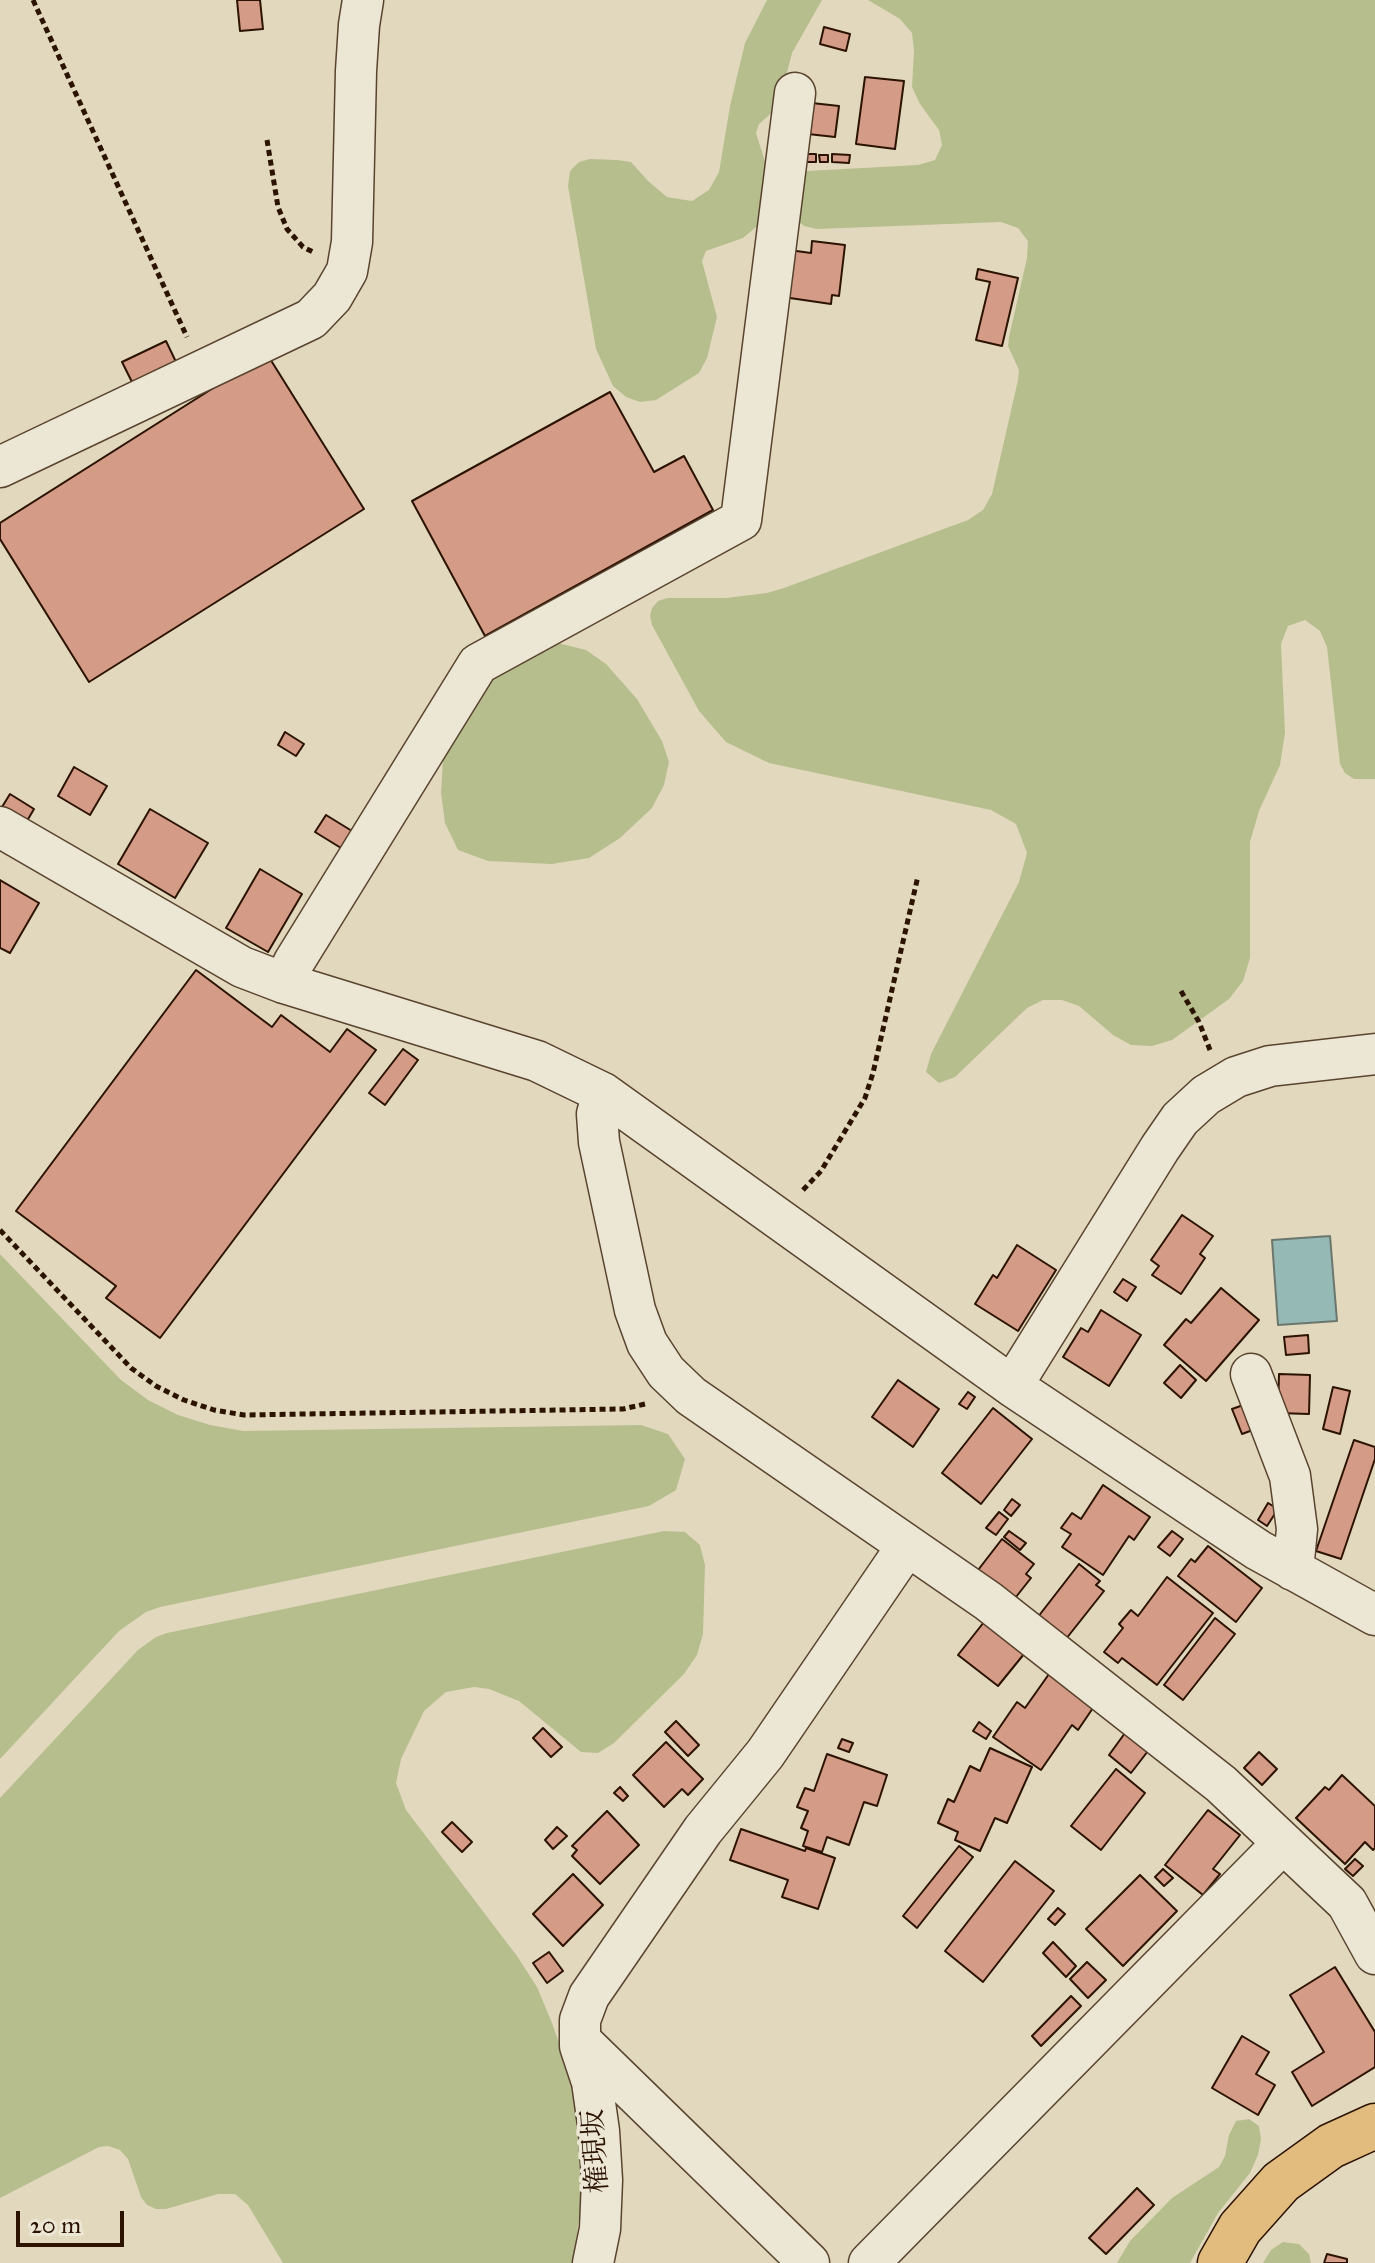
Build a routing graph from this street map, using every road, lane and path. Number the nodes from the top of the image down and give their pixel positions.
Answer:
1 (33, 0) edge
2 (363, 0) edge
3 (795, 93) dead end
4 (267, 140) dead end
5 (347, 271) junction
6 (202, 371) junction
7 (0, 467) edge
8 (0, 827) edge
9 (918, 876) dead end
10 (284, 983) junction
11 (1181, 991) dead end
12 (1375, 1054) edge
13 (1223, 1085) junction
14 (603, 1093) junction
15 (775, 1215) junction
16 (0, 1230) edge
17 (1251, 1374) dead end
18 (681, 1386) junction
19 (1012, 1386) junction
20 (907, 1546) junction
21 (1293, 1570) junction
22 (1375, 1615) edge
23 (1283, 1843) junction
24 (1375, 1954) edge
25 (580, 2040) junction
26 (1375, 2126) edge
27 (593, 2263) edge
28 (809, 2263) edge
29 (869, 2263) edge
30 (1220, 2263) edge

1 - 6 path
2 - 5 street
3 - 10 street
4 - 5 path
5 - 6 street
6 - 7 street
8 - 10 street
9 - 15 path
10 - 14 street
11 - 13 path
12 - 13 street
13 - 19 street
14 - 15 street
14 - 18 street
15 - 19 street
16 - 18 path
17 - 21 street
18 - 20 street
19 - 21 street
20 - 23 street
20 - 25 street
21 - 22 street
23 - 24 street
23 - 29 street
25 - 27 street, 権現坂
25 - 28 street
26 - 30 main road

